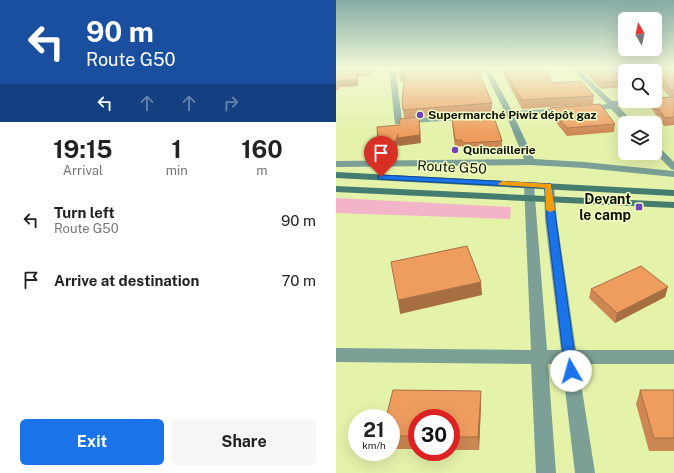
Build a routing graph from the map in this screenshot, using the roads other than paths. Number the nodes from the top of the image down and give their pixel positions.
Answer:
1 (394, 90) edge
2 (497, 90) edge
3 (597, 90) edge
4 (668, 99) edge
5 (612, 105) junction
6 (510, 115) junction
7 (623, 116) edge
8 (662, 155) edge
9 (530, 162) junction
10 (336, 164) edge
11 (674, 167) edge
12 (674, 174) edge
13 (336, 175) edge
14 (336, 189) edge
15 (540, 191) junction
16 (674, 193) edge
17 (674, 205) edge
18 (336, 355) edge
19 (569, 356) junction
20 (539, 357) junction
21 (674, 357) edge
22 (546, 473) edge
23 (585, 473) edge

1 - 6 street
2 - 6 street
3 - 5 street
4 - 5 street
5 - 6 street
5 - 7 street
6 - 9 street
8 - 11 street
9 - 10 street
9 - 12 street
13 - 15 street, Route G50
14 - 15 street, Route G50
15 - 16 street
15 - 17 street
15 - 19 street
15 - 20 street
18 - 20 street
19 - 20 street
19 - 21 street
19 - 23 street
20 - 22 street

